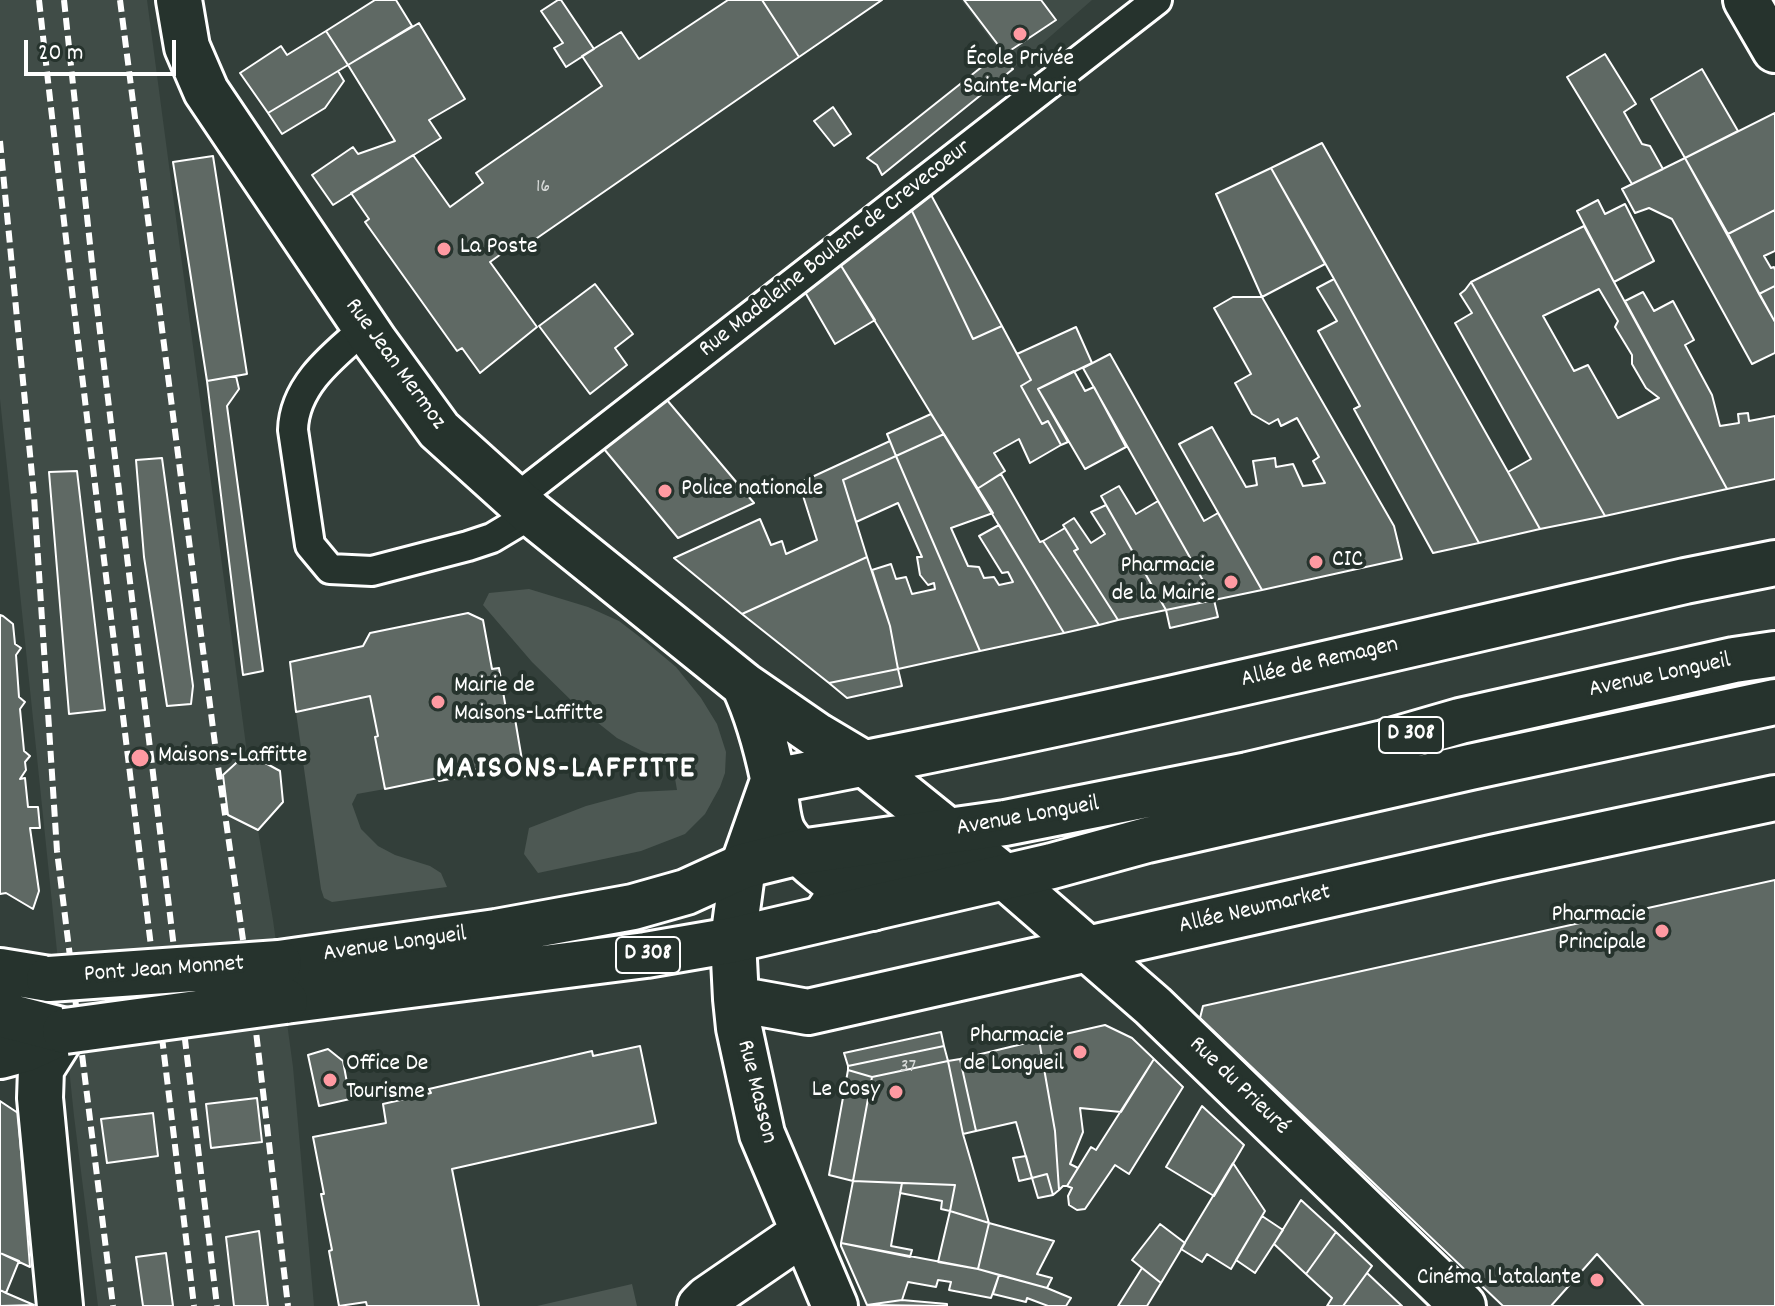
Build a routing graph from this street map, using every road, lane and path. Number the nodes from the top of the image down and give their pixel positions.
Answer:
1 (179, 0) edge
2 (1157, 0) edge
3 (1746, 0) edge
4 (1775, 50) edge
5 (365, 328) junction
6 (523, 507) junction
7 (1775, 563) edge
8 (1775, 654) edge
9 (744, 685) junction
10 (1775, 702) edge
11 (865, 764) junction
12 (773, 781) junction
13 (1775, 798) edge
14 (951, 832) junction
15 (800, 852) junction
16 (743, 866) junction
17 (1005, 877) junction
18 (846, 906) junction
19 (733, 940) junction
20 (1088, 949) junction
21 (0, 971) edge
22 (282, 982) junction
23 (736, 999) junction
24 (0, 1014) edge
25 (65, 1031) junction
26 (0, 1056) edge
27 (803, 1233) junction
28 (60, 1306) edge
29 (700, 1306) edge
30 (835, 1306) edge
31 (1463, 1306) edge

1 - 5 street, Rue Jean Mermoz
2 - 6 lane, Rue Madeleine Boulenc de Crevecoeur
3 - 4 street
5 - 6 street, Rue Jean Mermoz
5 - 6 lane, Rue Madeleine Boulenc de Crevecoeur
6 - 9 street, Rue Jean Mermoz
7 - 11 street, Allée de Remagen
8 - 14 street, Avenue Longueil / D 308
9 - 11 street, Rue Jean Mermoz
9 - 12 street, Rue Jean Mermoz
10 - 17 street, Avenue Longueil / D 308
11 - 12 street, Allée de Remagen
11 - 14 street, Rue Jean Mermoz
12 - 15 street, Rue Jean Mermoz
12 - 16 street, Rue Masson
13 - 20 street, Allée Newmarket
14 - 15 street, Avenue Longueil / D 308
14 - 17 street, Rue Jean Mermoz
14 - 18 street
15 - 16 street, Avenue Longueil / D 308
15 - 18 street, Rue Jean Mermoz
16 - 19 street, Rue Masson
16 - 22 street, Avenue Longueil / D 308
17 - 18 street, Avenue Longueil / D 308
17 - 20 street, Rue du Prieuré
18 - 19 street, Avenue Longueil / D 308
19 - 22 street, Avenue Longueil / D 308
19 - 23 street, Rue Masson
20 - 23 street, Allée Newmarket
20 - 31 street, Rue du Prieuré
21 - 22 street, Pont Jean Monnet / D 308, bridge
22 - 25 street, Pont Jean Monnet / D 308, bridge
23 - 27 street, Rue Masson
24 - 25 street, D 308
25 - 26 street
25 - 28 street
27 - 29 street
27 - 30 street, Rue Masson

